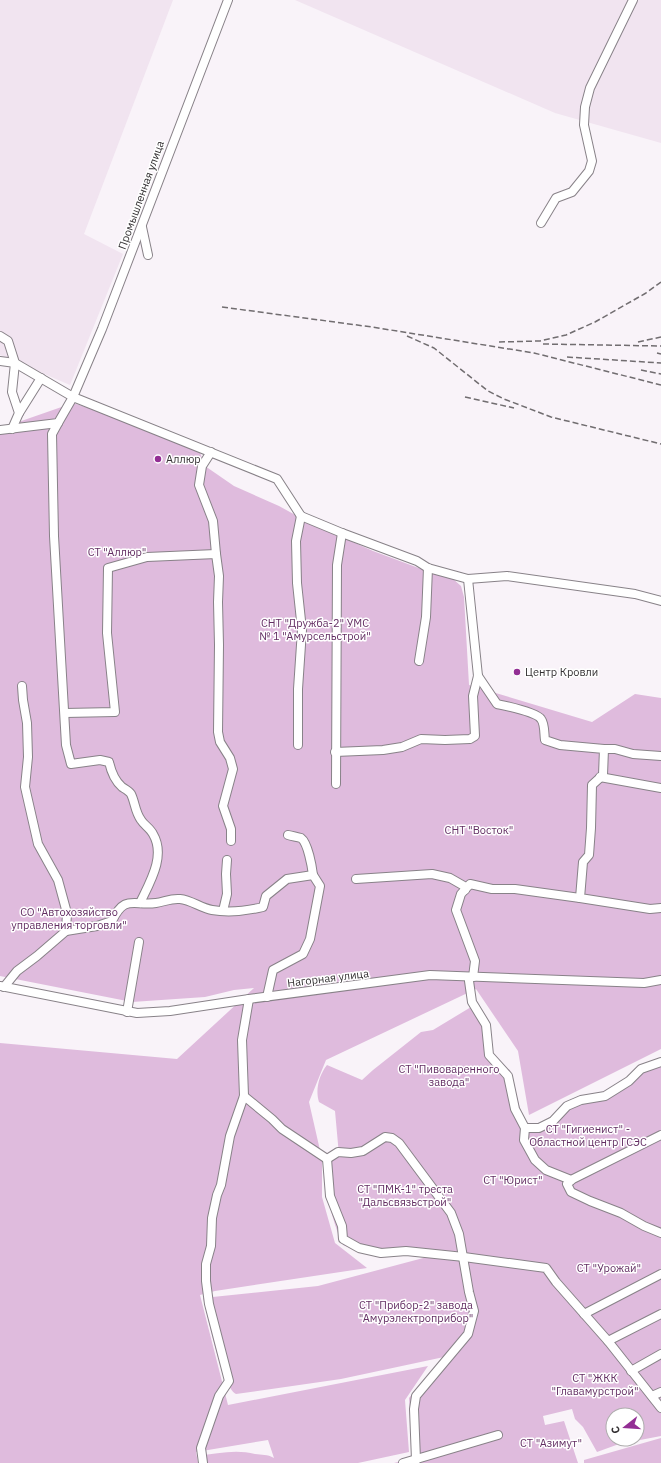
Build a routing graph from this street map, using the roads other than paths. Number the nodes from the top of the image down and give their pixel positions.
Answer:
1 (228, 0) edge
2 (633, 0) edge
3 (541, 223) dead end
4 (142, 226) junction
5 (148, 255) dead end
6 (0, 336) edge
7 (0, 361) edge
8 (15, 363) junction
9 (41, 378) junction
10 (72, 397) junction
11 (18, 413) junction
12 (58, 424) junction
13 (12, 429) junction
14 (0, 430) edge
15 (211, 452) junction
16 (301, 516) junction
17 (342, 533) junction
18 (216, 554) junction
19 (428, 568) junction
20 (468, 579) junction
21 (661, 601) edge
22 (419, 661) dead end
23 (478, 676) junction
24 (22, 686) dead end
25 (64, 713) junction
26 (298, 745) dead end
27 (604, 749) junction
28 (335, 752) junction
29 (661, 756) edge
30 (600, 777) junction
31 (336, 784) dead end
32 (661, 788) edge
33 (288, 835) dead end
34 (231, 841) dead end
35 (227, 860) dead end
36 (313, 875) junction
37 (356, 879) dead end
38 (465, 890) junction
39 (580, 898) junction
40 (140, 902) junction
41 (661, 908) edge
42 (223, 911) junction
43 (66, 931) junction
44 (139, 942) dead end
45 (471, 977) junction
46 (661, 980) edge
47 (2, 986) edge
48 (267, 997) junction
49 (249, 999) junction
50 (127, 1012) junction
51 (661, 1062) edge
52 (244, 1096) junction
53 (525, 1128) junction
54 (661, 1135) edge
55 (327, 1159) junction
56 (571, 1180) junction
57 (661, 1233) edge
58 (464, 1257) junction
59 (661, 1274) edge
60 (584, 1314) junction
61 (661, 1314) edge
62 (608, 1341) junction
63 (661, 1354) edge
64 (631, 1371) junction
65 (661, 1392) edge
66 (652, 1396) junction
67 (661, 1408) edge
68 (498, 1436) dead end
69 (416, 1460) junction
70 (203, 1463) edge
71 (403, 1463) edge

1 - 4 street, Промышленная улица
2 - 3 street
4 - 5 street
4 - 10 street, Промышленная улица
6 - 8 street
7 - 8 street
8 - 9 street
8 - 11 street
9 - 10 street
9 - 11 street
10 - 12 street, Промышленная улица
10 - 15 street
11 - 13 street
12 - 13 street
12 - 25 street, Промышленная улица
13 - 14 street
15 - 16 street
15 - 18 street
16 - 17 street
16 - 26 street
17 - 19 street
17 - 28 street
18 - 25 street
18 - 34 street
19 - 20 street
19 - 22 street
20 - 21 street
20 - 23 street
23 - 27 street
23 - 28 street
24 - 43 street
25 - 40 street, Промышленная улица
27 - 29 street
27 - 30 street
28 - 31 street
30 - 32 street
30 - 39 street
33 - 36 street
35 - 42 street
36 - 42 street
36 - 48 street
37 - 38 street
38 - 39 street
38 - 45 street
39 - 41 street
40 - 42 street
40 - 43 street
43 - 47 street
44 - 50 street
45 - 46 street, Нагорная улица
45 - 48 street, Нагорная улица
45 - 53 street
47 - 50 street, Нагорная улица
48 - 49 street, Нагорная улица
49 - 50 street, Нагорная улица
49 - 52 street
51 - 53 street
52 - 55 street
52 - 70 street
53 - 56 street
54 - 56 street
55 - 58 street
55 - 58 street
56 - 57 street
58 - 60 street
58 - 69 street
59 - 60 street
60 - 62 street
61 - 62 street
62 - 64 street
63 - 64 street
64 - 66 street
65 - 66 street
66 - 67 street
68 - 69 street
69 - 71 street

